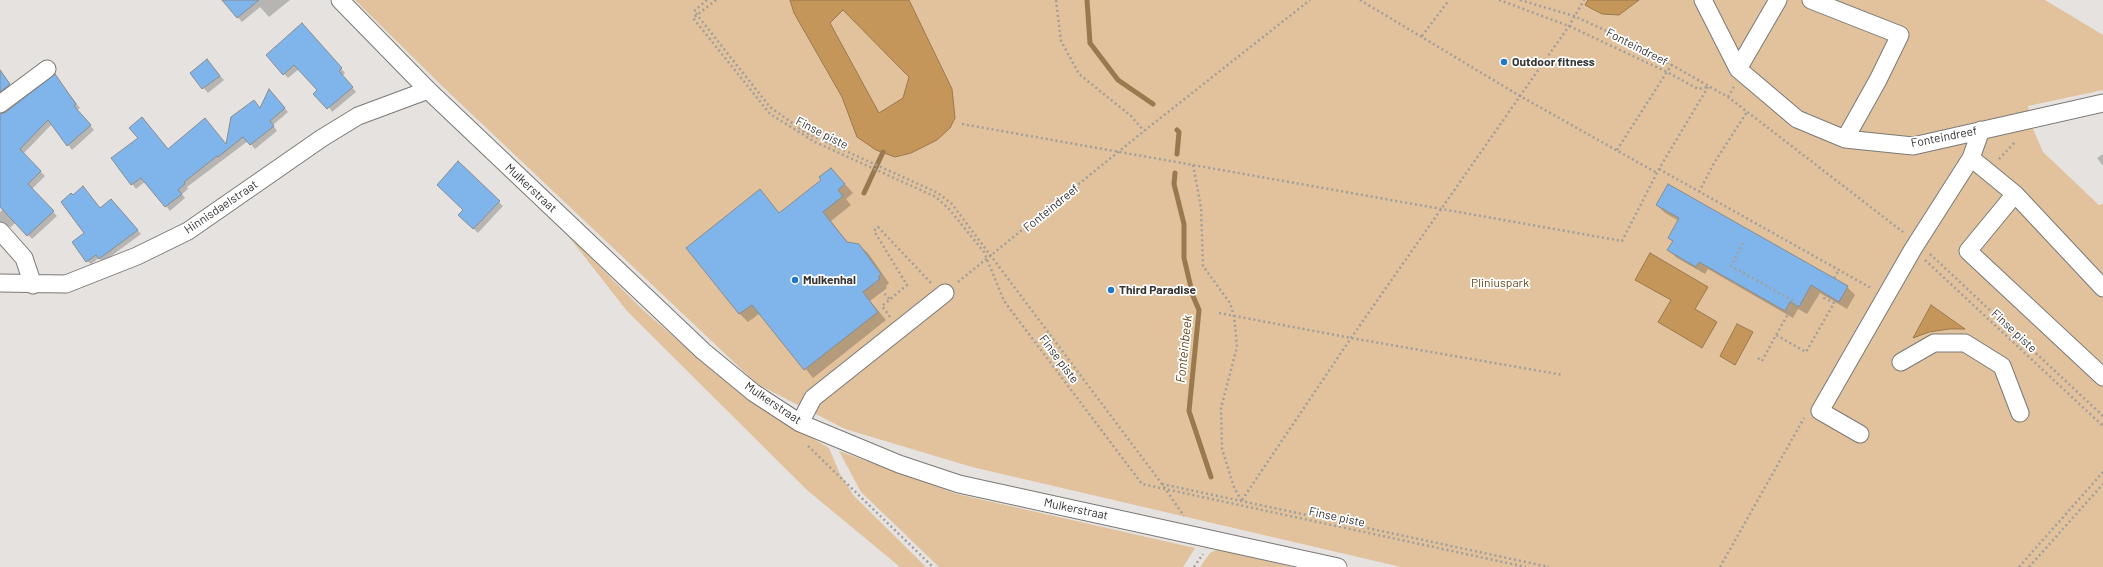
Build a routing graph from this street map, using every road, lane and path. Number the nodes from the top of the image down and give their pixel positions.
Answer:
1 (340, 0) edge
2 (707, 0) edge
3 (716, 0) edge
4 (1056, 0) edge
5 (1310, 0) edge
6 (1360, 0) edge
7 (1449, 0) edge
8 (1500, 0) edge
9 (1520, 0) edge
10 (1584, 0) edge
11 (1703, 0) edge
12 (1778, 0) edge
13 (1811, 0) edge
14 (697, 15) junction
15 (1574, 16) junction
16 (1569, 26) junction
17 (1422, 36) junction
18 (1672, 64) junction
19 (47, 69) dead end
20 (1738, 70) junction
21 (1667, 72) junction
22 (1708, 87) junction
23 (428, 90) junction
24 (1520, 96) junction
25 (2103, 103) edge
26 (0, 104) edge
27 (1747, 112) junction
28 (962, 124) dead end
29 (1981, 130) junction
30 (1144, 131) junction
31 (1845, 139) junction
32 (1617, 150) junction
33 (1120, 152) junction
34 (1971, 158) junction
35 (1193, 165) junction
36 (1659, 169) junction
37 (1657, 173) junction
38 (1699, 192) junction
39 (2015, 194) junction
40 (1440, 209) junction
41 (0, 231) edge
42 (1743, 243) dead end
43 (1915, 246) junction
44 (991, 256) junction
45 (986, 260) junction
46 (1839, 270) junction
47 (1834, 278) dead end
48 (875, 282) dead end
49 (0, 283) edge
50 (33, 285) junction
51 (2103, 288) edge
52 (1876, 291) dead end
53 (944, 294) junction
54 (1826, 294) dead end
55 (890, 300) junction
56 (1219, 313) dead end
57 (889, 316) dead end
58 (1234, 316) junction
59 (1776, 335) junction
60 (1351, 338) junction
61 (1758, 358) dead end
62 (1901, 362) dead end
63 (1563, 374) dead end
64 (2103, 377) edge
65 (2020, 413) dead end
66 (2103, 416) edge
67 (800, 423) junction
68 (2103, 426) edge
69 (1860, 434) dead end
70 (2103, 472) edge
71 (1162, 484) junction
72 (2103, 484) edge
73 (1165, 489) junction
74 (1242, 500) junction
75 (1197, 535) junction
76 (933, 567) edge
77 (1338, 567) edge
78 (1526, 567) edge
79 (1549, 567) edge
80 (2019, 567) edge
81 (2029, 567) edge

1 - 23 street, Mulkerstraat
2 - 14 path
3 - 14 path
4 - 30 path
5 - 30 path, Fonteindreef
6 - 17 path
7 - 17 path
8 - 16 path
9 - 15 path, Fonteindreef
10 - 15 path
11 - 20 street, Fonteindreef
12 - 20 street
13 - 31 street
14 - 44 path
14 - 45 path, Finse piste
15 - 16 path
15 - 18 path, Fonteindreef
16 - 21 path
16 - 24 path
17 - 24 path
18 - 21 path
18 - 22 path, Fonteindreef
19 - 26 street
20 - 31 street, Fonteindreef
21 - 22 path
21 - 32 path
22 - 27 path, Fonteindreef
22 - 36 path
23 - 50 street, Hinnisdaelstraat
23 - 67 street, Mulkerstraat
24 - 32 path
24 - 40 path
25 - 29 street, Fonteindreef
27 - 38 path
27 - 43 path, Fonteindreef
28 - 33 path
29 - 31 street, Fonteindreef
29 - 34 street
30 - 33 path, Fonteindreef
32 - 37 path
33 - 35 path
33 - 44 path, Fonteindreef
34 - 39 street
34 - 43 street
35 - 40 path
35 - 58 path
36 - 37 path
36 - 38 path
37 - 40 path
38 - 46 path
39 - 51 street
39 - 64 street
40 - 60 path
41 - 50 street
42 - 59 path
43 - 66 path
43 - 68 path, Finse piste
43 - 69 street
44 - 45 path, Fonteindreef
44 - 71 path
45 - 53 path, Fonteindreef
45 - 73 path, Finse piste
46 - 47 path
46 - 52 path
48 - 55 path
49 - 50 street, Hinnisdaelstraat
53 - 55 path
53 - 67 street
54 - 59 path
55 - 57 path
56 - 58 path
58 - 60 path
58 - 74 path
59 - 61 path
60 - 63 path
60 - 74 path
62 - 65 street
67 - 75 street, Mulkerstraat
67 - 76 path
70 - 80 path
71 - 73 path
71 - 74 path
72 - 81 path
73 - 75 path
73 - 78 path, Finse piste
74 - 79 path
75 - 77 street, Mulkerstraat

